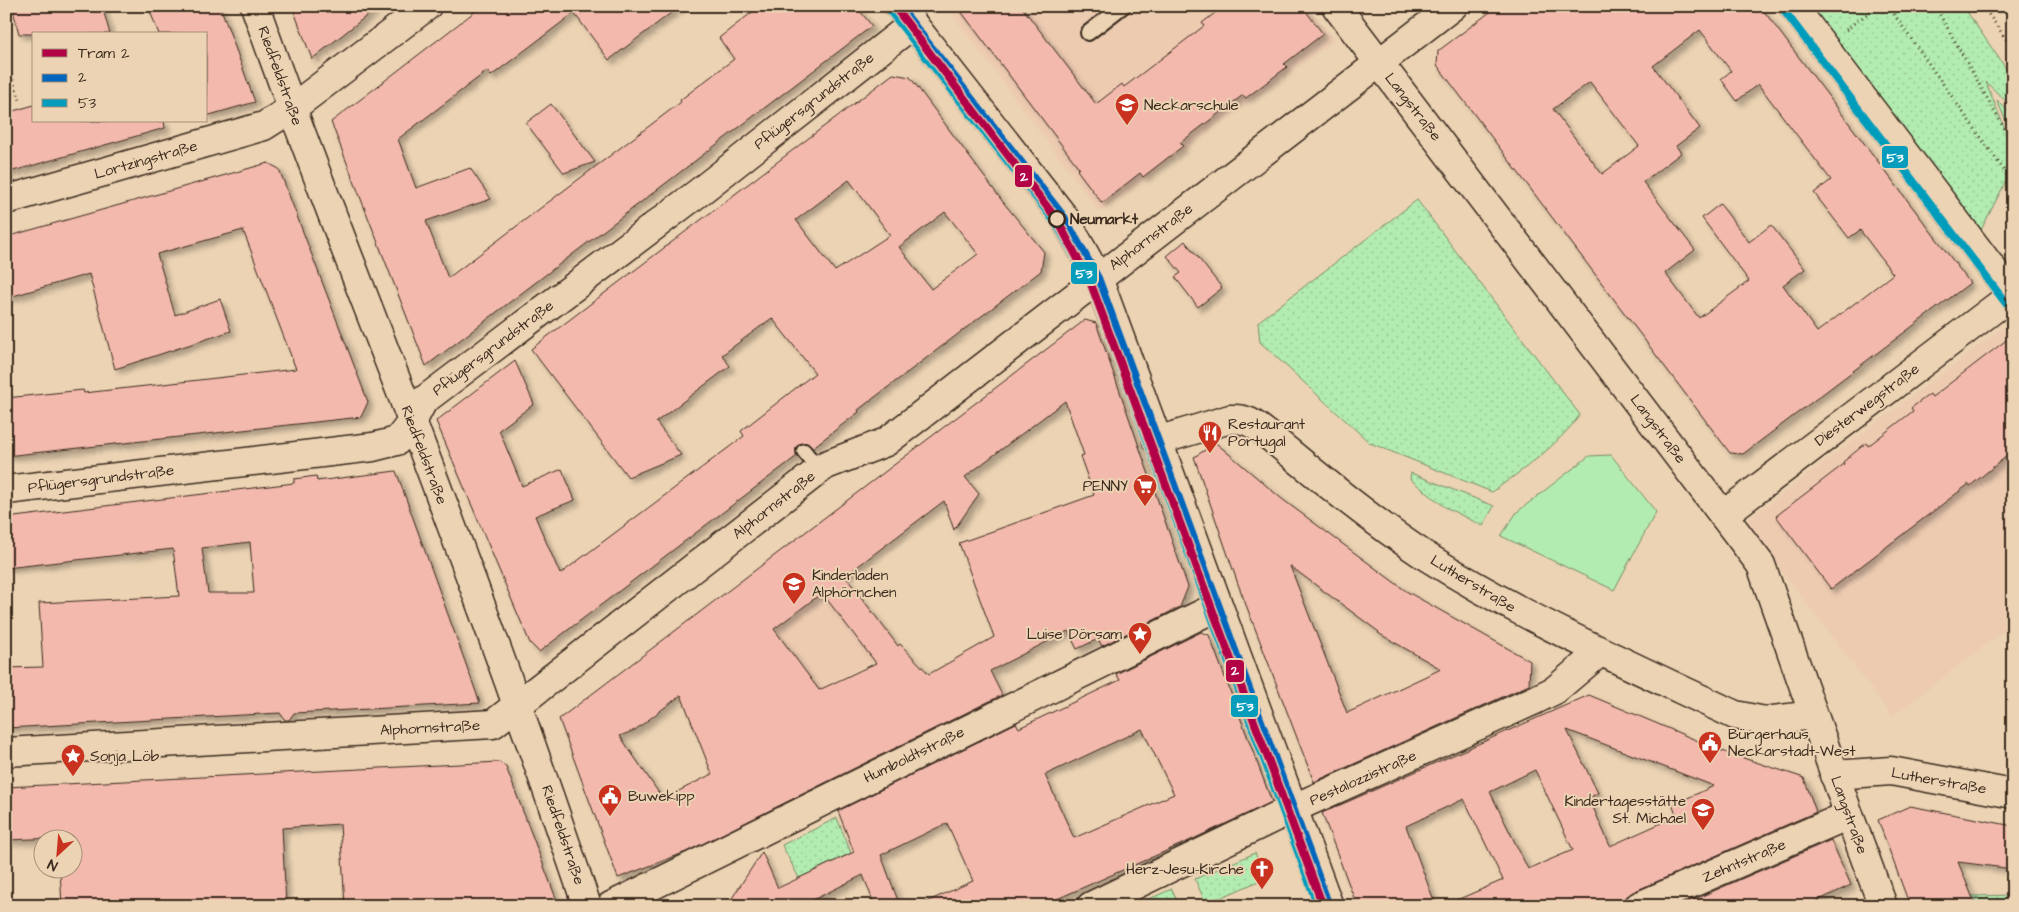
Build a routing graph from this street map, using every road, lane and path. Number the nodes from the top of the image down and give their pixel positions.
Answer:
1 (255, 6) edge
2 (427, 6) edge
3 (1123, 6) edge
4 (1336, 6) edge
5 (1453, 6) edge
6 (1793, 6) edge
7 (1877, 6) edge
8 (1888, 6) edge
9 (1935, 6) edge
10 (1983, 6) edge
11 (906, 15) edge
12 (1088, 32) dead end
13 (1824, 47) junction
14 (2013, 49) edge
15 (6, 61) edge
16 (1378, 63) junction
17 (12, 78) junction
18 (6, 80) edge
19 (21, 103) dead end
20 (291, 109) junction
21 (2013, 144) edge
22 (2013, 184) edge
23 (6, 200) edge
24 (1098, 278) junction
25 (2012, 295) edge
26 (412, 422) junction
27 (1157, 441) junction
28 (6, 490) edge
29 (1723, 515) junction
30 (1218, 606) junction
31 (1600, 652) junction
32 (518, 706) junction
33 (1813, 715) junction
34 (6, 752) edge
35 (1834, 775) junction
36 (2013, 794) edge
37 (1292, 809) junction
38 (1849, 816) junction
39 (587, 906) edge
40 (611, 906) edge
41 (1091, 906) edge
42 (1329, 906) edge
43 (1639, 906) edge
44 (1883, 906) edge

1 - 20 street, Riedfeldstraße
2 - 20 street, Lortzingstraße
3 - 12 lane
4 - 16 street, Langstraße
5 - 16 street, Alphornstraße
6 - 13 street
7 - 13 path
8 - 22 path
9 - 21 path
10 - 14 path
11 - 24 street
11 - 26 street, Pflügersgrundstraße
13 - 25 street
15 - 17 path
16 - 24 street, Alphornstraße
16 - 29 street, Langstraße
17 - 18 path
17 - 19 path
20 - 23 street, Lortzingstraße
20 - 26 street, Riedfeldstraße
24 - 27 street
24 - 32 street, Alphornstraße
25 - 29 street, Diesterwegstraße
26 - 28 street, Pflügersgrundstraße
26 - 32 street, Riedfeldstraße
27 - 30 street
27 - 31 street, Lutherstraße
29 - 33 street, Langstraße
30 - 37 street
30 - 40 street, Humboldtstraße
31 - 33 street, Lutherstraße
31 - 37 street, Pestalozzistraße
32 - 34 street, Alphornstraße
32 - 39 street, Riedfeldstraße
33 - 35 street, Langstraße
35 - 36 street, Lutherstraße
35 - 38 street, Langstraße
37 - 41 street, Pestalozzistraße
37 - 42 street
38 - 43 street, Zehntstraße
38 - 44 street, Langstraße

